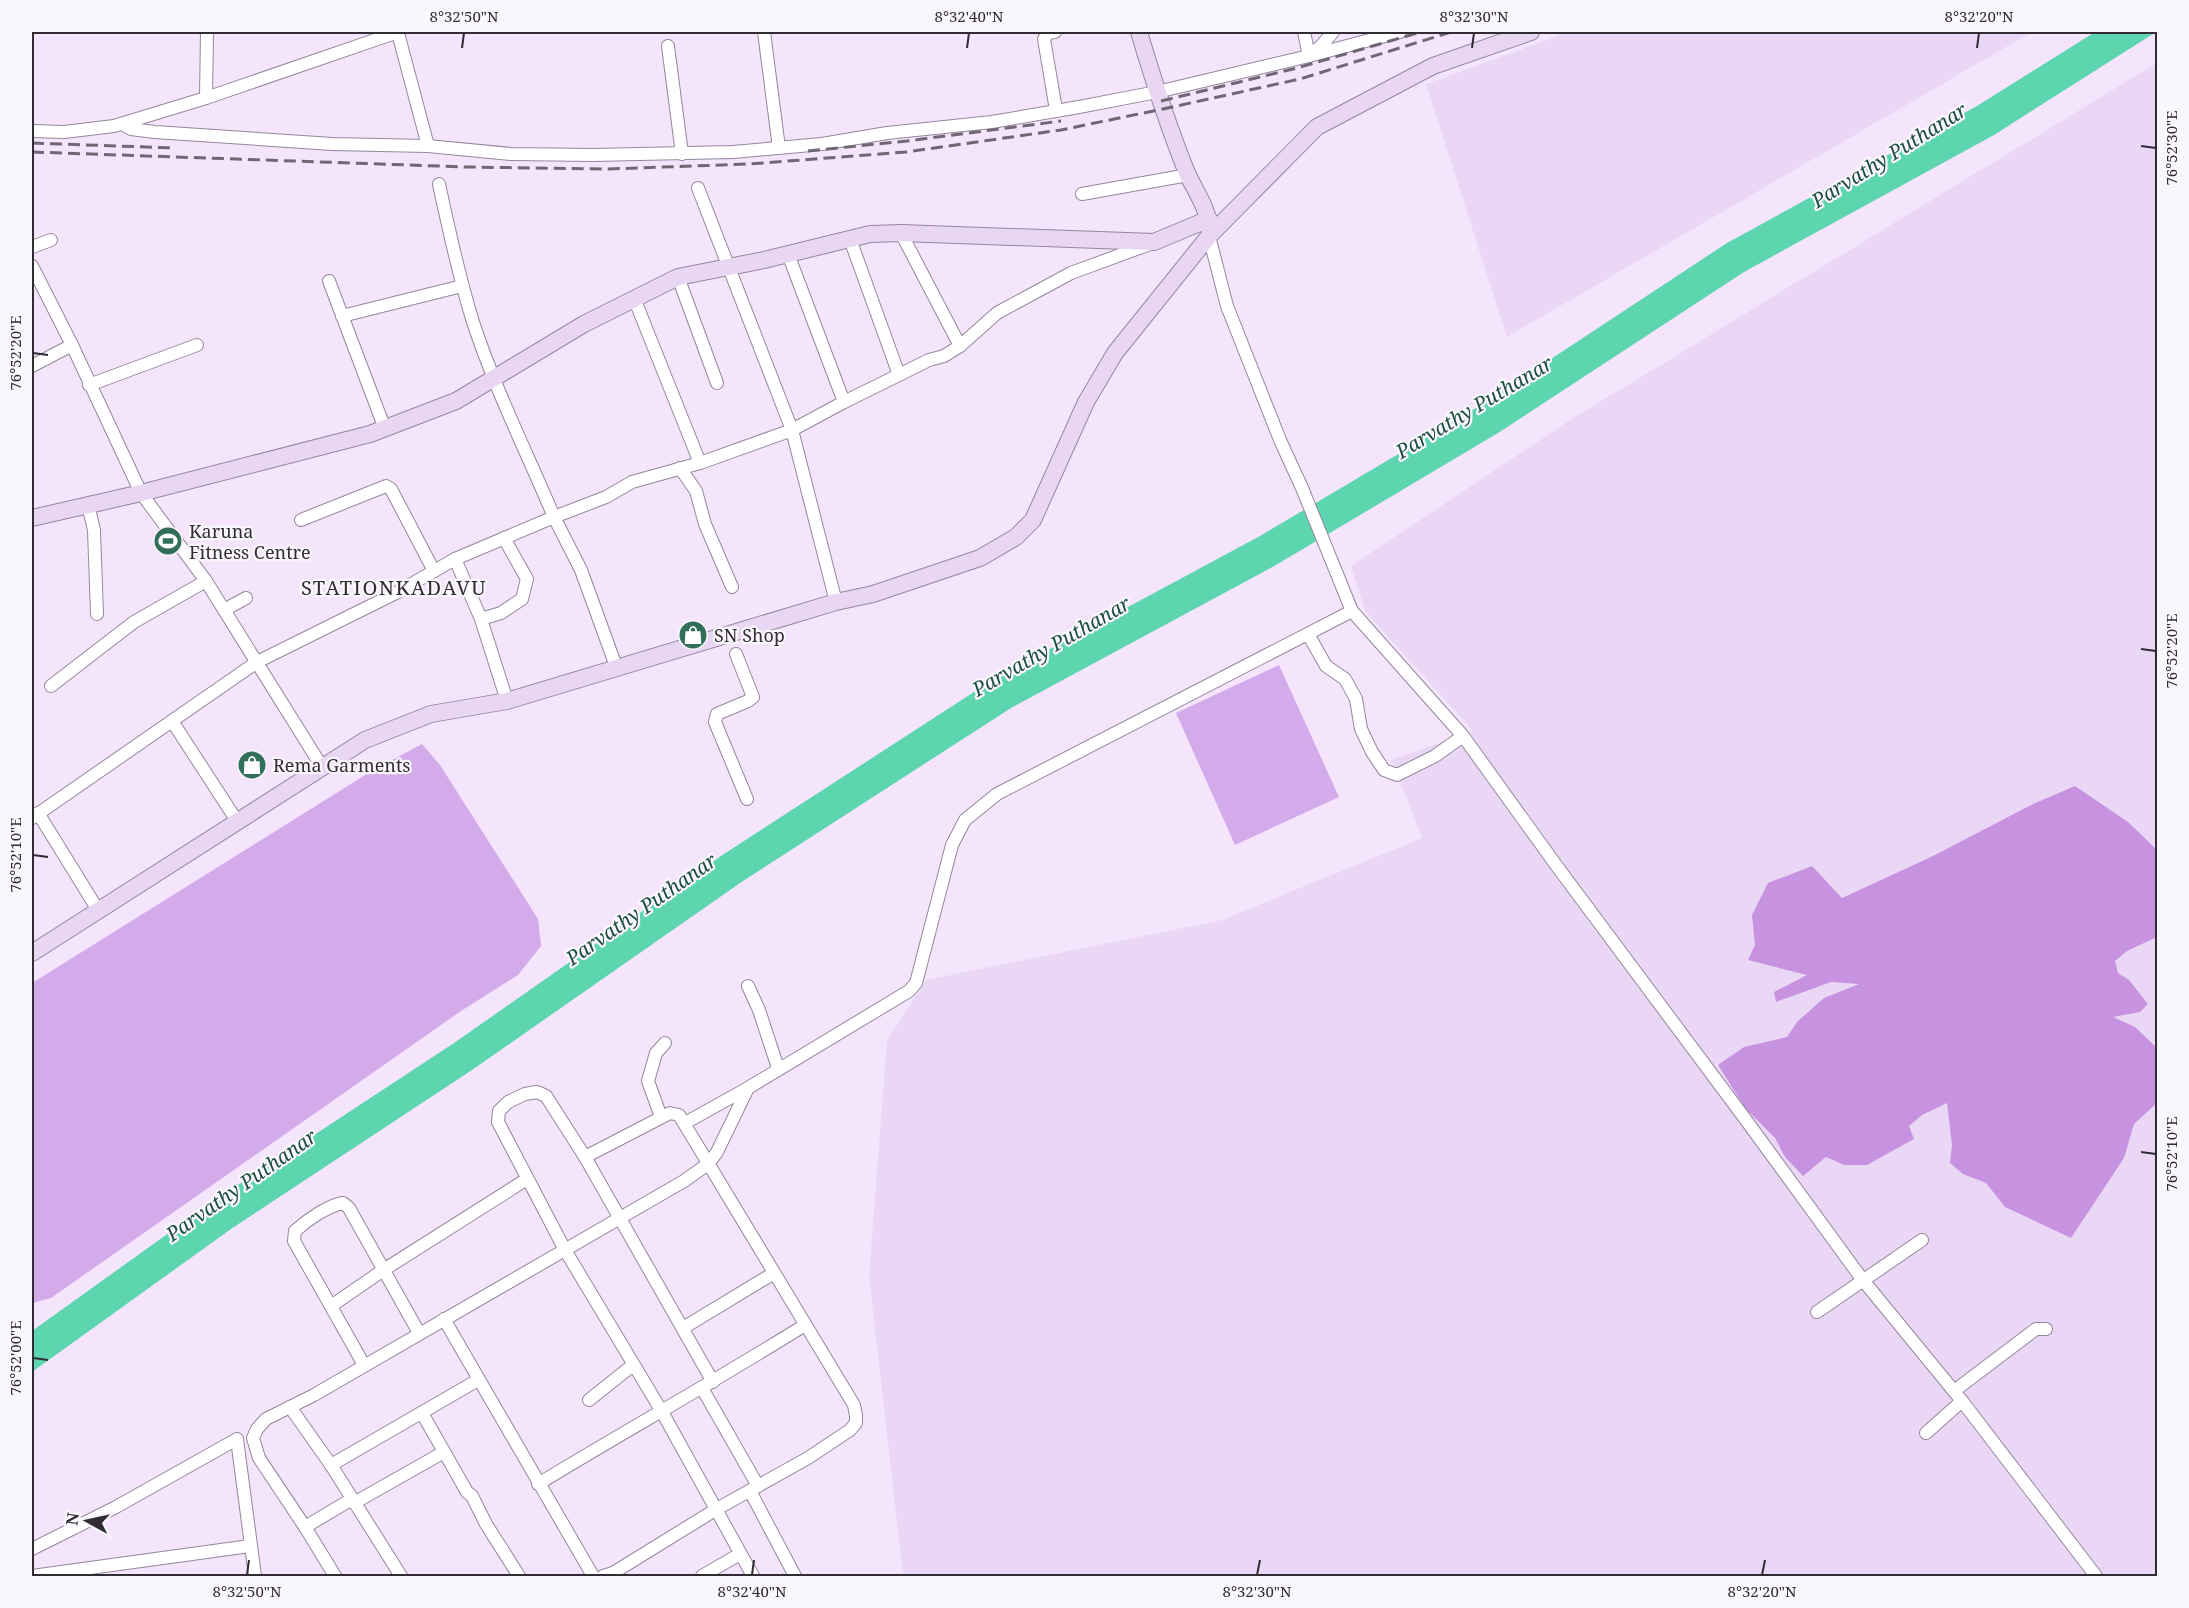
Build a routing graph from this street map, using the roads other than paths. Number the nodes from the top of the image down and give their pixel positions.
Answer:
1 (207, 32) edge
2 (398, 32) edge
3 (764, 32) edge
4 (1055, 32) edge
5 (1139, 32) edge
6 (1304, 32) edge
7 (1333, 32) edge
8 (1400, 32) edge
9 (1531, 32) edge
10 (668, 46) dead end
11 (1309, 56) junction
12 (1157, 92) junction
13 (206, 98) junction
14 (1056, 110) junction
15 (122, 124) junction
16 (32, 131) edge
17 (428, 146) junction
18 (779, 148) junction
19 (682, 154) junction
20 (1188, 175) junction
21 (439, 184) dead end
22 (698, 188) dead end
23 (1082, 194) dead end
24 (1209, 227) junction
25 (901, 233) junction
26 (850, 239) junction
27 (51, 240) dead end
28 (1154, 242) junction
29 (32, 247) edge
30 (788, 255) junction
31 (728, 268) junction
32 (33, 273) edge
33 (678, 277) junction
34 (329, 281) dead end
35 (462, 286) junction
36 (634, 298) junction
37 (342, 316) junction
38 (72, 345) junction
39 (197, 345) dead end
40 (960, 346) junction
41 (32, 366) edge
42 (899, 375) junction
43 (495, 378) junction
44 (717, 383) dead end
45 (89, 385) junction
46 (844, 402) junction
47 (385, 429) junction
48 (792, 430) junction
49 (700, 463) junction
50 (680, 468) junction
51 (141, 494) junction
52 (88, 505) junction
53 (554, 517) junction
54 (32, 518) edge
55 (301, 520) dead end
56 (504, 538) junction
57 (455, 559) junction
58 (434, 571) junction
59 (206, 581) junction
60 (732, 587) dead end
61 (246, 598) dead end
62 (836, 602) junction
63 (224, 610) junction
64 (1352, 611) junction
65 (97, 614) dead end
66 (482, 619) junction
67 (1308, 634) junction
68 (736, 654) dead end
69 (257, 662) junction
70 (617, 669) junction
71 (51, 686) dead end
72 (507, 701) junction
73 (172, 721) junction
74 (1463, 736) junction
75 (322, 767) junction
76 (747, 799) dead end
77 (35, 815) edge
78 (237, 822) junction
79 (98, 910) junction
80 (32, 953) edge
81 (748, 986) dead end
82 (665, 1043) dead end
83 (778, 1068) junction
84 (748, 1088) junction
85 (661, 1117) junction
86 (685, 1123) junction
87 (585, 1157) junction
88 (708, 1164) junction
89 (527, 1179) junction
90 (620, 1218) junction
91 (1922, 1240) dead end
92 (565, 1250) junction
93 (385, 1269) junction
94 (774, 1273) junction
95 (1863, 1279) junction
96 (331, 1306) junction
97 (1817, 1312) dead end
98 (444, 1319) junction
99 (805, 1325) junction
100 (683, 1329) junction
101 (2046, 1329) dead end
102 (419, 1333) junction
103 (364, 1365) junction
104 (633, 1365) junction
105 (478, 1380) junction
106 (707, 1385) junction
107 (1958, 1396) junction
108 (589, 1400) dead end
109 (290, 1407) junction
110 (661, 1410) junction
111 (422, 1413) junction
112 (1926, 1433) dead end
113 (444, 1452) junction
114 (331, 1465) junction
115 (538, 1484) junction
116 (754, 1488) junction
117 (353, 1501) junction
118 (715, 1510) junction
119 (305, 1527) junction
120 (250, 1546) junction
121 (32, 1549) edge
122 (740, 1554) junction
123 (513, 1575) edge
124 (610, 1575) edge
125 (32, 1576) edge
126 (255, 1576) edge
127 (335, 1576) edge
128 (401, 1576) edge
129 (593, 1576) edge
130 (702, 1576) edge
131 (753, 1576) edge
132 (795, 1576) edge
133 (2096, 1576) edge

1 - 13 street
2 - 13 street
2 - 17 street
3 - 18 street
4 - 14 street
5 - 12 main road
6 - 11 street
7 - 11 street
8 - 11 street
9 - 24 main road
10 - 19 street
11 - 12 street
12 - 14 street
12 - 20 main road
13 - 15 street
14 - 18 street
15 - 16 street
15 - 17 street
17 - 19 street
18 - 19 street
20 - 23 street
20 - 24 main road
21 - 35 street
22 - 31 street
24 - 28 main road
24 - 62 main road
24 - 64 street
25 - 26 main road
25 - 28 main road
25 - 40 street
26 - 30 main road
26 - 42 street
27 - 29 street
28 - 40 street
30 - 31 main road
30 - 46 street
31 - 33 main road
31 - 48 street
32 - 38 street
33 - 36 main road
33 - 44 street
34 - 37 street
35 - 37 street
35 - 43 street
36 - 43 main road
36 - 49 street
37 - 47 street
38 - 41 street
38 - 45 street
39 - 45 street
40 - 42 street
42 - 46 street
43 - 47 main road
43 - 53 street
45 - 51 street
46 - 48 street
47 - 51 main road
48 - 49 street
48 - 62 street
49 - 50 street
50 - 53 street
50 - 60 street
51 - 52 main road
51 - 59 street
52 - 54 main road
52 - 65 street
53 - 56 street
53 - 70 street
55 - 58 street
56 - 57 street
56 - 66 street
57 - 58 street
57 - 66 street
58 - 69 street
59 - 63 street
59 - 71 street
61 - 63 street
62 - 70 main road
63 - 69 street
64 - 67 street
64 - 74 street
66 - 72 street
67 - 74 street
67 - 83 street
68 - 76 street
69 - 73 street
69 - 75 street
70 - 72 main road
72 - 75 main road
73 - 77 street
73 - 78 street
74 - 95 street
75 - 78 main road
77 - 79 street
78 - 79 main road
79 - 80 main road
81 - 83 street
82 - 85 street
83 - 84 street
84 - 86 street
84 - 88 street
85 - 86 street
85 - 87 street
86 - 88 street
87 - 89 street
87 - 90 street
88 - 90 street
88 - 94 street
89 - 92 street
89 - 93 street
90 - 92 street
90 - 100 street
91 - 95 street
92 - 98 street
92 - 104 street
93 - 96 street
93 - 96 street
93 - 102 street
94 - 99 street
94 - 100 street
95 - 97 street
95 - 107 street
96 - 103 street
98 - 102 street
98 - 105 street
99 - 106 street
99 - 116 street
100 - 106 street
101 - 107 street
102 - 103 street
103 - 109 street
104 - 108 street
104 - 110 street
105 - 111 street
105 - 115 street
106 - 110 street
106 - 116 street
107 - 112 street
107 - 133 street
109 - 114 street
109 - 119 street
110 - 115 street
110 - 118 street
111 - 113 street
111 - 114 street
113 - 117 street
113 - 123 street
114 - 117 street
115 - 129 street
116 - 118 street
116 - 132 street
117 - 119 street
117 - 128 street
118 - 122 street
118 - 124 street
119 - 127 street
120 - 121 street
120 - 125 street
120 - 126 street
122 - 130 street
122 - 131 street

